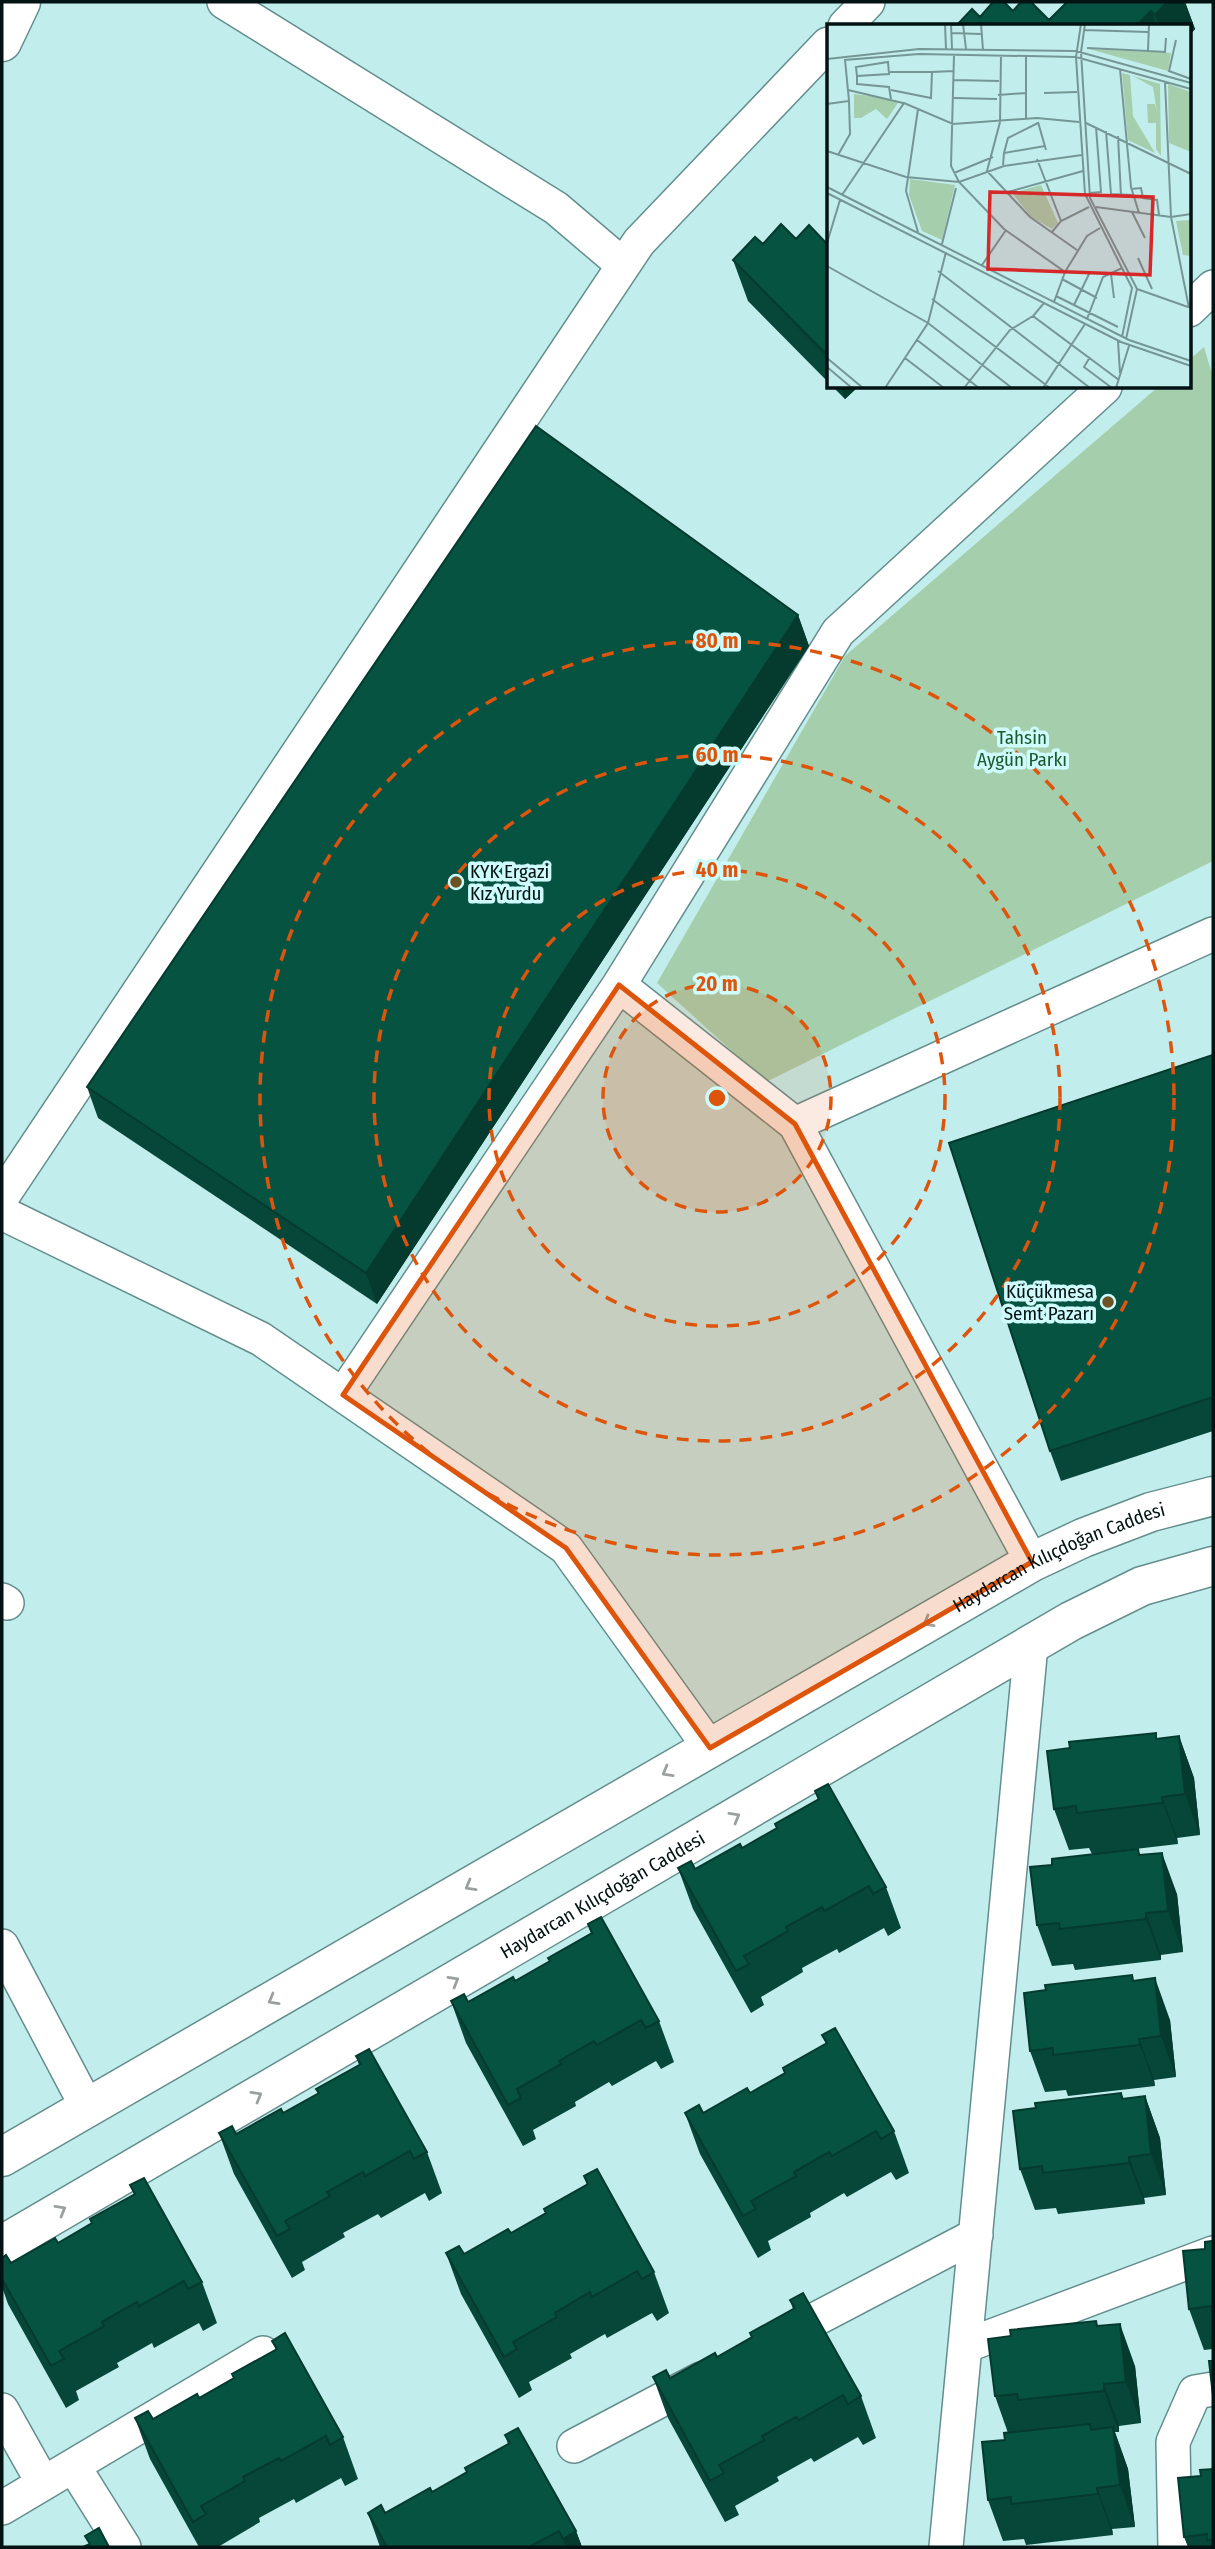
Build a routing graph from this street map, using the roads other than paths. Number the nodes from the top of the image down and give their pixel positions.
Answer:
1 (21, 2) edge
2 (224, 2) edge
3 (868, 2) edge
4 (847, 24) edge
5 (2, 42) edge
6 (827, 45) edge
7 (623, 265) junction
8 (1213, 287) edge
9 (1190, 309) edge
10 (1104, 388) edge
11 (1213, 934) edge
12 (618, 985) junction
13 (795, 1124) junction
14 (2, 1197) edge
15 (2, 1213) edge
16 (343, 1395) junction
17 (1213, 1496) edge
18 (1032, 1562) junction
19 (1213, 1566) edge
20 (1031, 1645) junction
21 (710, 1748) junction
22 (2, 1947) edge
23 (87, 2107) junction
24 (2, 2157) edge
25 (976, 2235) junction
26 (2, 2245) edge
27 (1213, 2253) edge
28 (965, 2346) junction
29 (263, 2353) edge
30 (1213, 2389) edge
31 (2, 2410) edge
32 (574, 2446) dead end
33 (74, 2467) junction
34 (43, 2483) junction
35 (2, 2508) edge
36 (124, 2547) edge
37 (946, 2547) edge
38 (1175, 2547) edge

1 - 5 main road
2 - 7 street
3 - 4 street
6 - 7 street
7 - 14 street
8 - 9 street
10 - 12 street
11 - 13 street
12 - 13 street
12 - 16 street
13 - 18 street
15 - 16 street
16 - 21 street
17 - 18 main road, Haydarcan Kılıçdoğan Caddesi
18 -> 21 main road, Haydarcan Kılıçdoğan Caddesi
19 - 20 main road, Haydarcan Kılıçdoğan Caddesi
20 - 25 street
26 -> 20 main road, Haydarcan Kılıçdoğan Caddesi
21 -> 23 main road, Haydarcan Kılıçdoğan Caddesi
22 - 23 street
23 - 24 main road, Haydarcan Kılıçdoğan Caddesi
25 - 28 street
25 - 32 street
27 - 28 street
28 - 37 street
29 - 33 street
30 - 38 street
31 - 34 street
33 - 34 street
33 - 36 street
34 - 35 street

